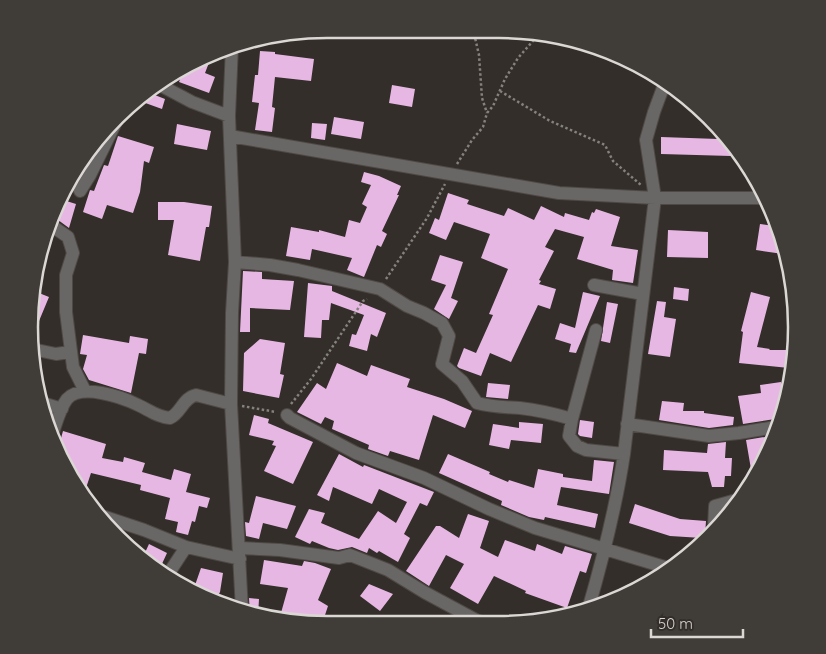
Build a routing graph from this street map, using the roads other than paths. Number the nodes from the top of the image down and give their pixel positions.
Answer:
1 (232, 54) edge
2 (164, 87) edge
3 (663, 88) edge
4 (229, 116) junction
5 (109, 136) edge
6 (230, 136) junction
7 (80, 190) dead end
8 (655, 198) junction
9 (758, 198) edge
10 (55, 228) edge
11 (236, 262) junction
12 (594, 285) dead end
13 (643, 294) junction
14 (596, 330) dead end
15 (38, 350) edge
16 (70, 352) junction
17 (85, 392) junction
18 (232, 404) junction
19 (48, 405) edge
20 (62, 409) junction
21 (287, 414) road end
22 (572, 419) junction
23 (627, 424) junction
24 (55, 426) edge
25 (770, 428) edge
26 (624, 454) junction
27 (730, 502) edge
28 (109, 518) edge
29 (714, 521) edge
30 (186, 547) junction
31 (606, 548) junction
32 (240, 554) junction
33 (662, 566) edge
34 (170, 571) edge
35 (590, 602) edge
36 (242, 604) edge
37 (469, 616) edge

1 - 4 street
2 - 4 street
3 - 8 street
4 - 6 street
5 - 7 street
6 - 8 street
6 - 11 street
8 - 9 street
8 - 13 street
10 - 16 street
11 - 18 street
11 - 22 street
12 - 13 street
13 - 23 street
14 - 22 street
15 - 16 street
16 - 17 street
17 - 18 street
17 - 20 street
18 - 32 street
19 - 20 street
20 - 24 street
21 - 31 street
22 - 26 street
23 - 25 street
23 - 26 street
26 - 31 street
27 - 29 street
28 - 30 street
30 - 32 street
30 - 34 street
31 - 33 street
31 - 35 street
32 - 36 street
32 - 37 street

